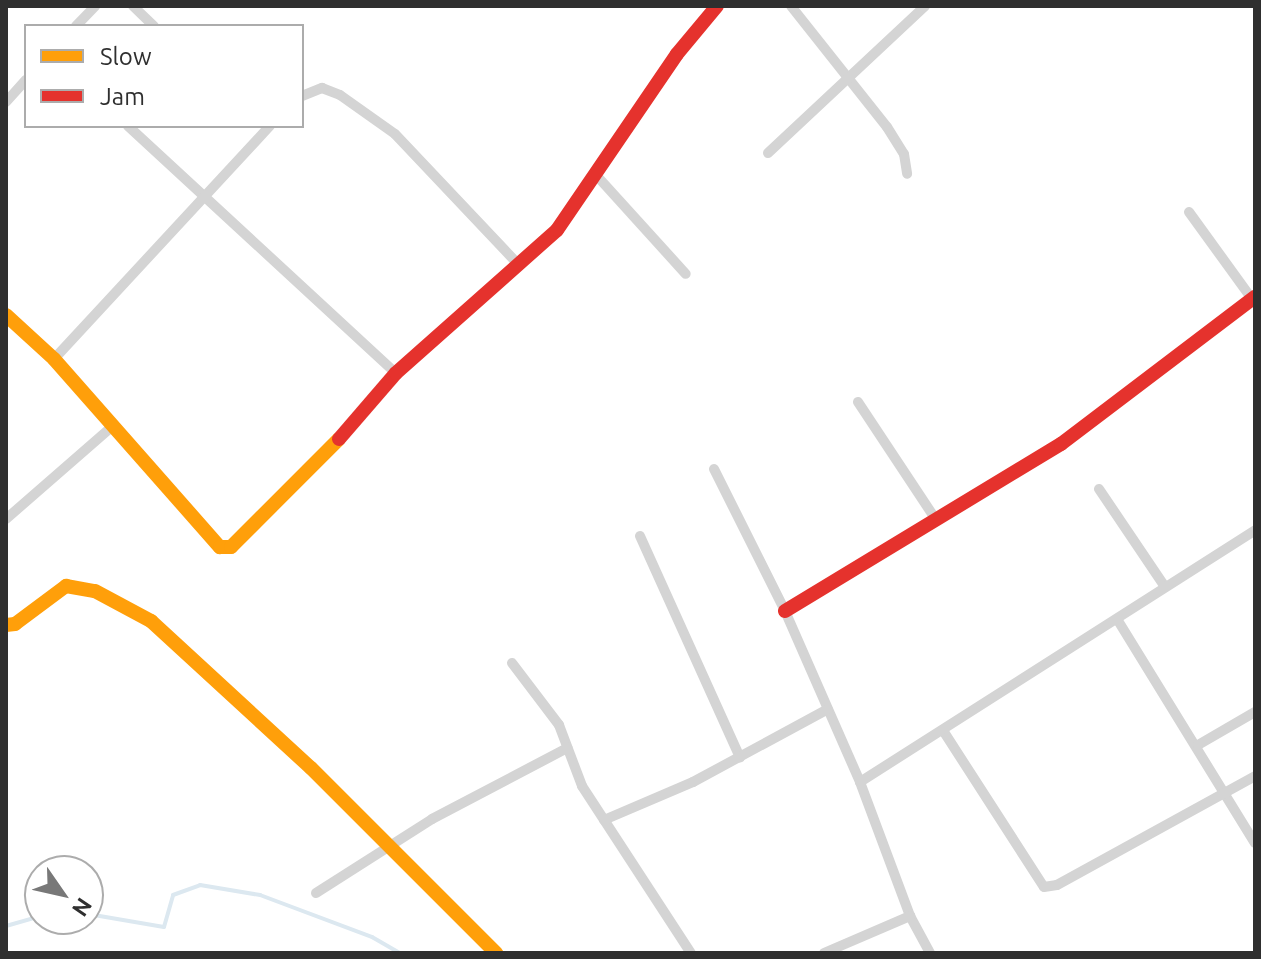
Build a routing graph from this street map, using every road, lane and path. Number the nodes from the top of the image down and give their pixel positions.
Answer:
1 (95, 6) edge
2 (133, 6) edge
3 (717, 6) edge
4 (791, 6) edge
5 (925, 6) edge
6 (78, 24) edge
7 (152, 24) edge
8 (847, 74) junction
9 (24, 82) edge
10 (304, 95) edge
11 (6, 102) edge
12 (130, 128) edge
13 (266, 128) edge
14 (768, 153) dead end
15 (907, 174) dead end
16 (597, 176) junction
17 (206, 201) junction
18 (1189, 212) dead end
19 (517, 263) junction
20 (686, 274) dead end
21 (1254, 298) edge
22 (6, 315) edge
23 (54, 359) junction
24 (396, 373) junction
25 (858, 402) dead end
26 (109, 429) junction
27 (714, 469) dead end
28 (1099, 489) dead end
29 (6, 519) edge
30 (936, 520) junction
31 (1255, 530) edge
32 (640, 536) dead end
33 (1163, 584) junction
34 (785, 611) junction
35 (1117, 619) junction
36 (6, 625) edge
37 (512, 663) dead end
38 (828, 709) junction
39 (1255, 712) edge
40 (944, 732) junction
41 (1198, 745) junction
42 (567, 748) junction
43 (740, 757) junction
44 (1255, 776) edge
45 (860, 782) junction
46 (1225, 789) junction
47 (604, 820) junction
48 (1255, 843) edge
49 (388, 846) junction
50 (316, 893) dead end
51 (910, 916) junction
52 (496, 953) edge
53 (691, 953) edge
54 (824, 953) edge
55 (930, 953) edge

1 - 6 street
2 - 7 street
3 - 16 street
4 - 8 street
5 - 8 street
8 - 14 street
8 - 15 street
9 - 11 street
10 - 19 street
12 - 17 street
13 - 17 street
16 - 19 street
16 - 20 street
17 - 23 street
17 - 24 street
18 - 21 street
19 - 24 street
21 - 30 street
22 - 23 street
23 - 26 street
24 - 26 street
25 - 30 street
26 - 29 street
27 - 34 street
28 - 33 street
30 - 34 street
31 - 33 street
32 - 43 street
33 - 35 street
34 - 38 street
35 - 40 street
35 - 41 street
36 - 49 street
37 - 42 street
38 - 43 street
38 - 45 street
39 - 41 street
40 - 45 street
40 - 46 street
41 - 46 street
42 - 47 street
42 - 49 street
43 - 47 street
44 - 46 street
45 - 51 street
46 - 48 street
47 - 53 street
49 - 50 street
49 - 52 street
51 - 54 street
51 - 55 street

